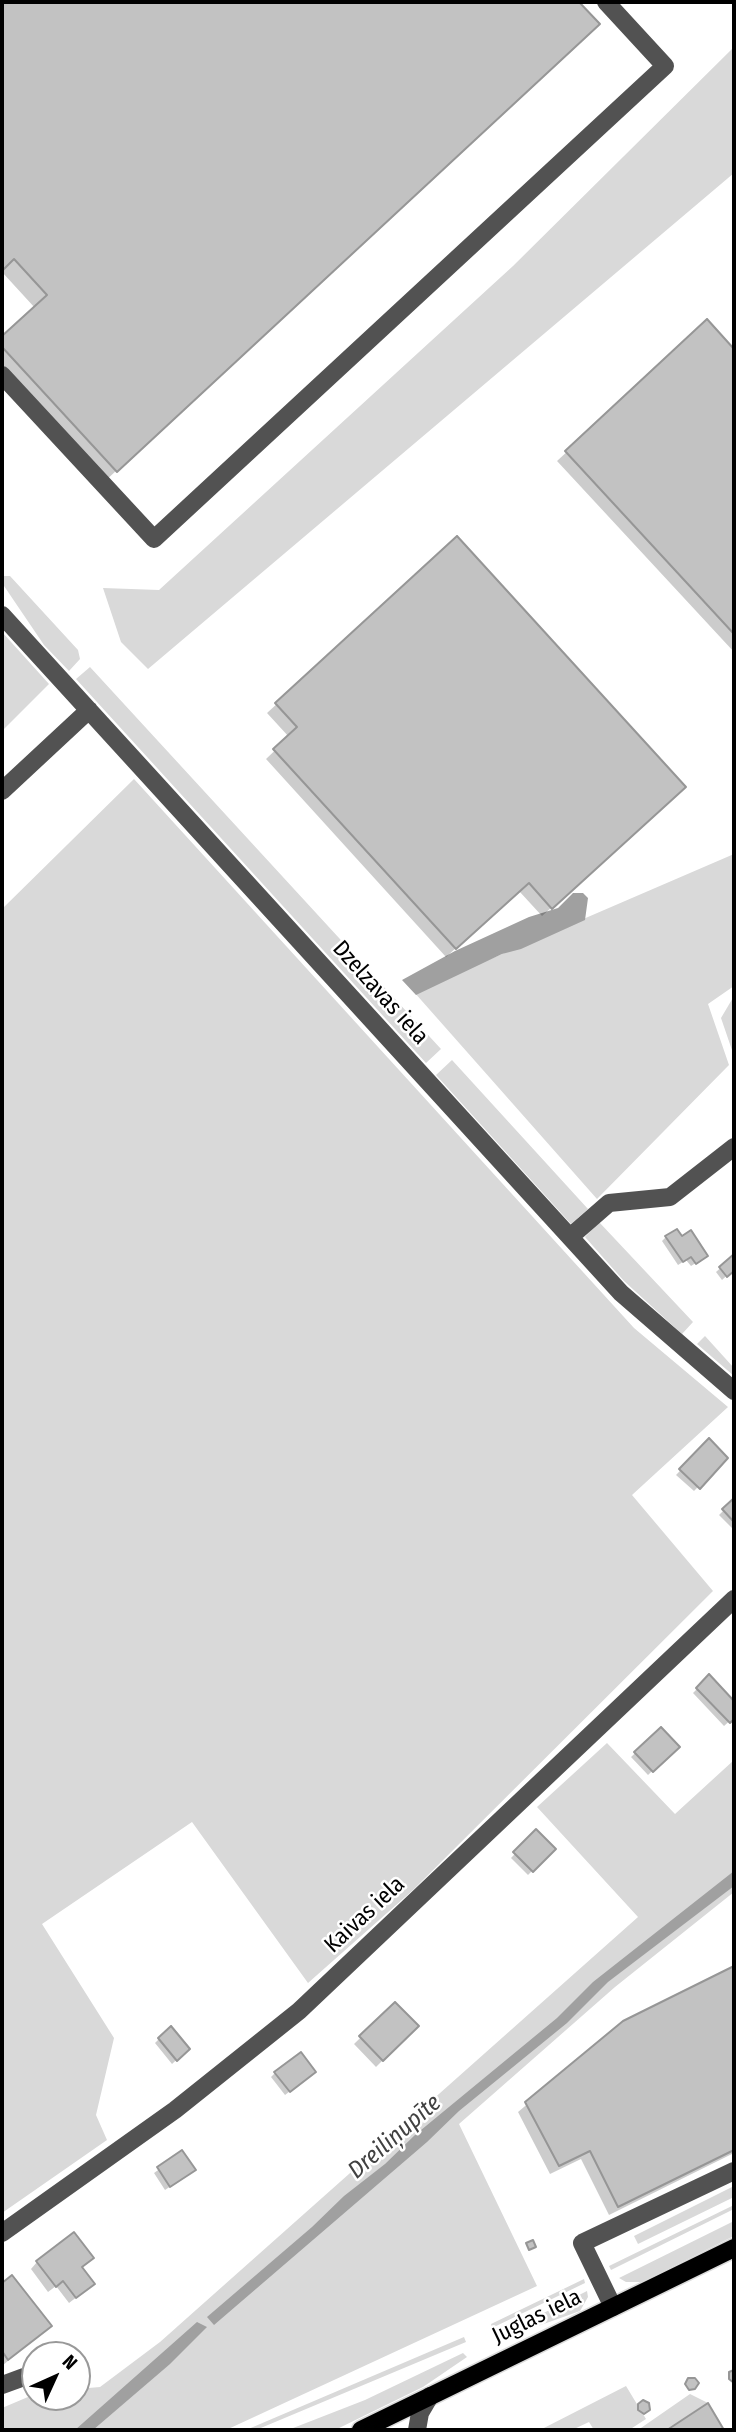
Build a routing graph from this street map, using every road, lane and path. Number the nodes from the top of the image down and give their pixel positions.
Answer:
1 (606, 2) edge
2 (2, 374) edge
3 (2, 615) edge
4 (89, 710) junction
5 (2, 791) edge
6 (734, 1147) edge
7 (570, 1237) junction
8 (734, 1391) edge
9 (734, 1599) edge
10 (734, 2171) edge
11 (2, 2233) edge
12 (734, 2248) edge
13 (613, 2307) junction
14 (21, 2378) edge
15 (2, 2385) edge
16 (430, 2396) junction
17 (362, 2430) edge
18 (417, 2430) edge

1 - 2 street
3 - 4 street, Dzelzavas iela
4 - 5 street
4 - 7 street, Dzelzavas iela
6 - 7 street
7 - 8 street, Dzelzavas iela
9 - 11 street, Kaivas iela
10 - 13 street
12 - 13 main road, Juglas iela
13 - 16 main road, Juglas iela
14 - 15 street
16 - 17 main road, Juglas iela
16 - 18 street

